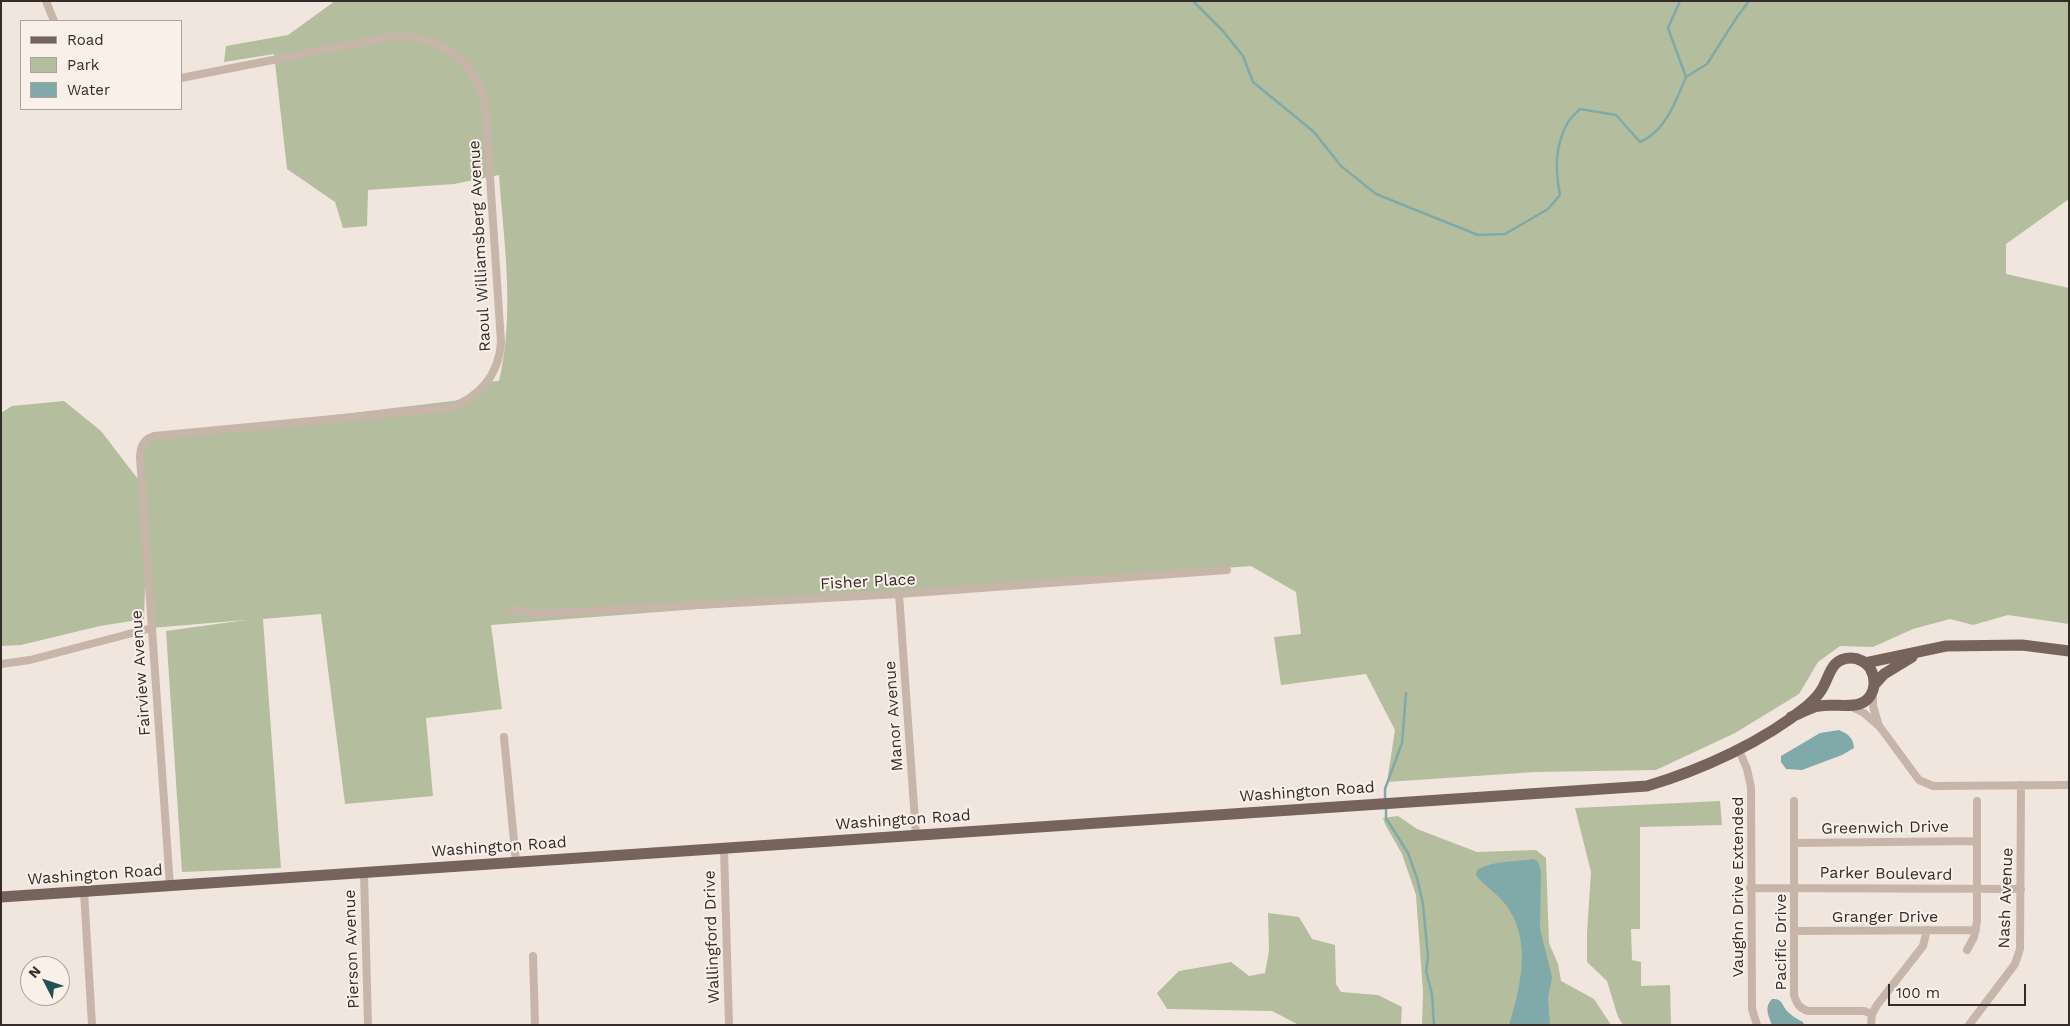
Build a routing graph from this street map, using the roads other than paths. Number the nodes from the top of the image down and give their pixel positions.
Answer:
1 (46, 1) edge
2 (54, 20) edge
3 (182, 78) edge
4 (140, 458) joint
5 (1227, 570) dead end
6 (899, 594) junction
7 (511, 609) dead end
8 (151, 628) junction
9 (1924, 650) junction
10 (2069, 651) edge
11 (1865, 663) junction
12 (1, 664) edge
13 (1826, 681) junction
14 (1874, 688) junction
15 (1848, 706) junction
16 (1791, 718) junction
17 (1880, 727) junction
18 (504, 737) dead end
19 (1739, 750) junction
20 (2021, 785) junction
21 (2069, 785) edge
22 (1794, 801) dead end
23 (1976, 801) dead end
24 (916, 835) junction
25 (1977, 841) junction
26 (1794, 843) junction
27 (724, 848) junction
28 (516, 862) junction
29 (364, 873) junction
30 (170, 886) junction
31 (1794, 887) junction
32 (1750, 888) junction
33 (1977, 889) junction
34 (2021, 889) junction
35 (84, 892) junction
36 (1, 898) edge
37 (1927, 930) junction
38 (1976, 930) junction
39 (1794, 931) junction
40 (1967, 950) dead end
41 (532, 956) dead end
42 (1872, 1014) junction
43 (92, 1025) edge
44 (368, 1025) edge
45 (535, 1025) edge
46 (728, 1025) edge
47 (1757, 1025) edge
48 (1871, 1025) edge
49 (1969, 1025) edge

1 - 2 street
3 - 4 street, Raoul Williamsberg Avenue
4 - 8 street, Fairview Avenue
5 - 6 street, Fisher Place
6 - 7 street, Fisher Place
6 - 24 street, Manor Avenue
8 - 12 street
8 - 30 street, Fairview Avenue
9 - 10 main road, Washington Road
9 - 11 main road, Washington Road
9 - 14 main road
11 - 13 main road, Washington Road
11 - 14 main road
13 - 15 main road
13 - 16 main road, Washington Road
14 - 15 main road
14 - 17 street
15 - 16 main road, Washington Road
15 - 17 street
16 - 19 main road, Washington Road
17 - 20 street
18 - 28 street
19 - 24 main road, Washington Road
19 - 32 street, Vaughn Drive Extended
20 - 21 street
20 - 34 street, Nash Avenue
22 - 26 street, Pacific Drive
23 - 25 street
24 - 27 main road, Washington Road
25 - 26 street, Greenwich Drive
25 - 33 street
26 - 31 street, Pacific Drive
27 - 28 main road, Washington Road
27 - 46 street, Wallingford Drive
28 - 29 main road, Washington Road
29 - 30 main road, Washington Road
29 - 44 street, Pierson Avenue
30 - 35 main road, Washington Road
31 - 32 street, Parker Boulevard
31 - 33 street, Parker Boulevard
31 - 39 street, Pacific Drive
32 - 47 street, Vaughn Drive Extended
33 - 34 street, Parker Boulevard
33 - 38 street
34 - 49 street, Nash Avenue
35 - 36 main road, Washington Road
35 - 43 street
37 - 38 street, Granger Drive
37 - 39 street, Granger Drive
37 - 42 street
38 - 40 street
39 - 42 street, Pacific Drive
41 - 45 street
42 - 48 street

